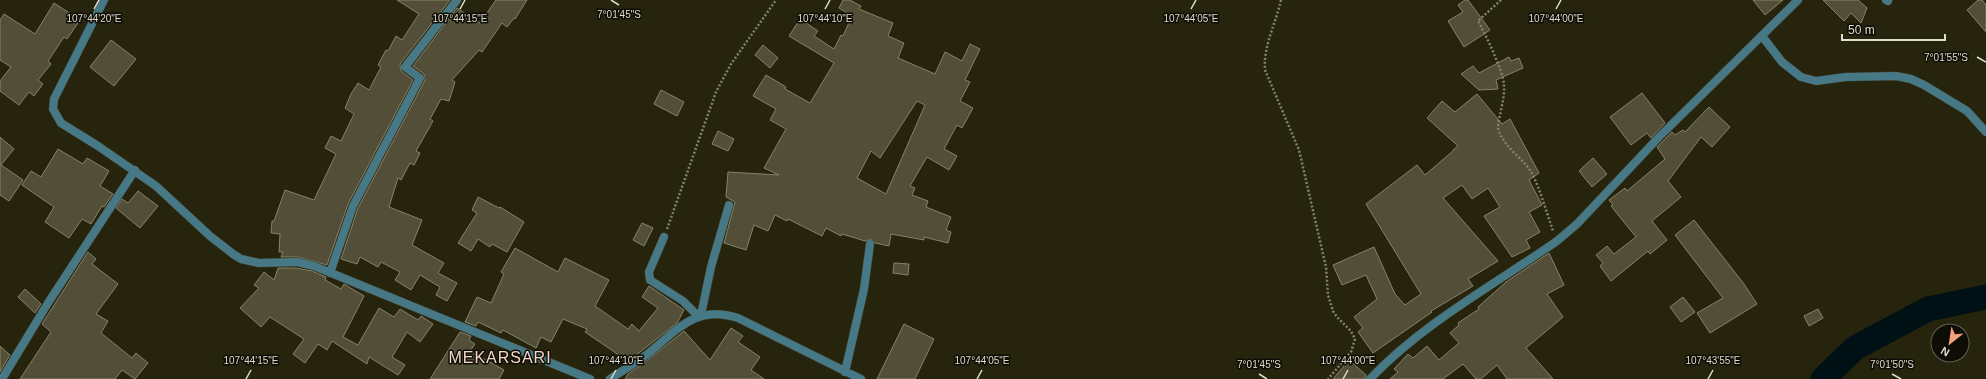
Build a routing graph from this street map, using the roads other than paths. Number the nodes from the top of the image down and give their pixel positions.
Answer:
1 (104, 0) edge
2 (457, 0) edge
3 (1798, 0) edge
4 (1762, 36) junction
5 (1986, 132) edge
6 (135, 170) junction
7 (729, 205) dead end
8 (664, 237) road end
9 (870, 244) dead end
10 (330, 273) junction
11 (700, 316) junction
12 (845, 372) junction
13 (2, 379) edge
14 (590, 379) edge
15 (610, 379) edge
16 (861, 379) edge
17 (1370, 379) edge

1 - 6 street
2 - 10 street
3 - 4 street
4 - 5 street
4 - 17 street
6 - 10 street
6 - 13 street
7 - 11 street
8 - 11 street
9 - 12 street
10 - 14 street
11 - 12 street
11 - 15 street
12 - 16 street

